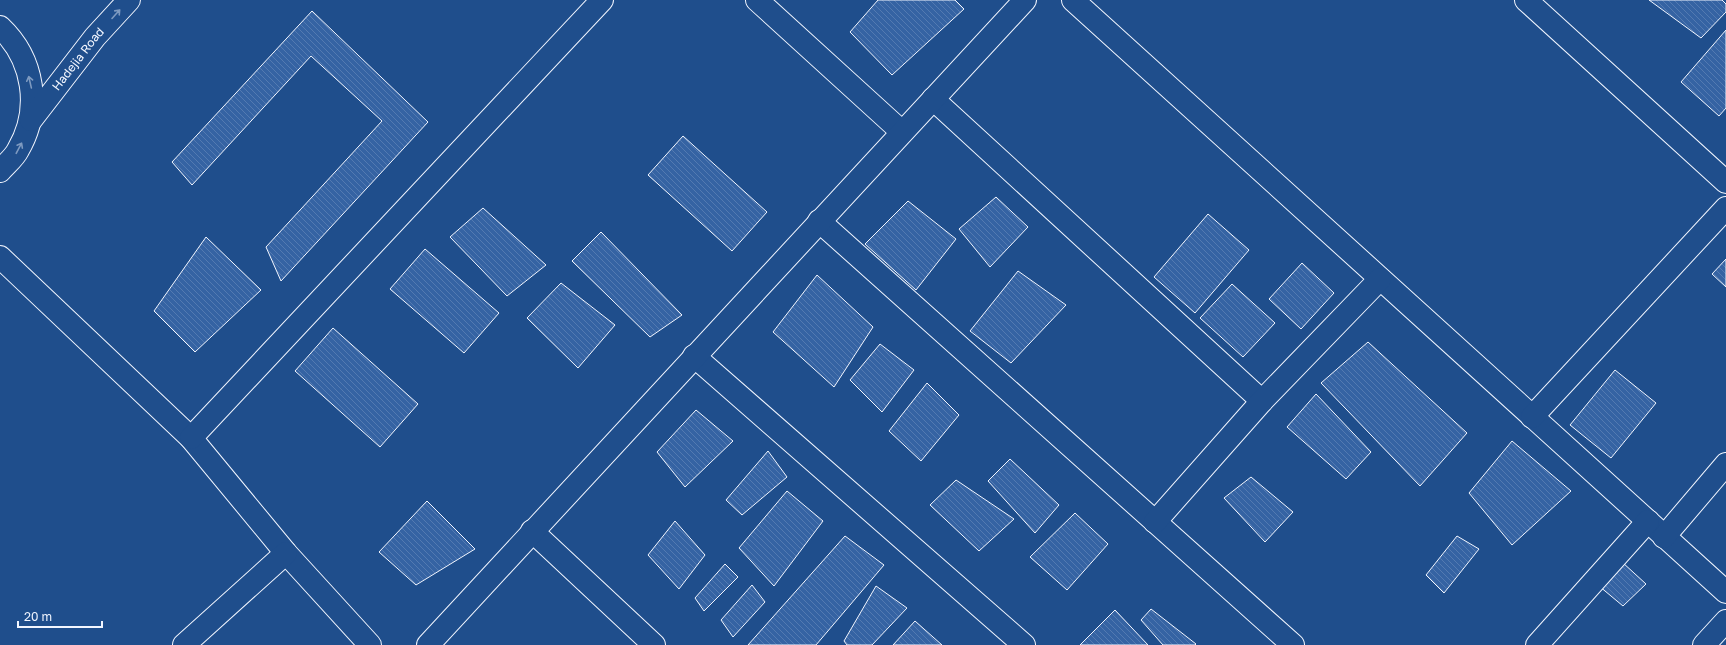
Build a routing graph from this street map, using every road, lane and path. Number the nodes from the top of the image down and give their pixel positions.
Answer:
1 (129, 0) edge
2 (602, 0) edge
3 (757, 0) edge
4 (1025, 0) edge
5 (1073, 0) edge
6 (1526, 0) edge
7 (0, 27) edge
8 (933, 99) junction
9 (30, 120) junction
10 (902, 132) junction
11 (0, 171) edge
12 (1726, 182) edge
13 (1726, 208) edge
14 (820, 221) junction
15 (0, 257) edge
16 (1380, 279) junction
17 (694, 356) junction
18 (1262, 401) junction
19 (1532, 417) junction
20 (191, 438) junction
21 (1726, 464) edge
22 (1648, 521) junction
23 (1155, 522) junction
24 (532, 531) junction
25 (1664, 537) junction
26 (286, 553) junction
27 (1726, 592) edge
28 (1726, 621) edge
29 (184, 645) edge
30 (370, 645) edge
31 (428, 645) edge
32 (654, 645) edge
33 (1024, 645) edge
34 (1293, 645) edge
35 (1537, 645) edge
36 (1704, 645) edge

9 -> 1 street, Hadejia Road
2 - 20 street
3 - 10 street
4 - 8 street
5 - 16 street
6 - 12 street
9 -> 7 street
8 - 10 street
8 - 18 street
11 -> 9 street
10 - 14 street
13 - 19 street
14 - 17 street
14 - 23 street
15 - 20 street
16 - 18 street
16 - 19 street
17 - 24 street
17 - 33 street
18 - 23 street
19 - 22 street
20 - 26 street
21 - 25 street
22 - 25 street
22 - 35 street
23 - 34 street
24 - 31 street
24 - 32 street
25 - 27 street
26 - 29 street
26 - 30 street
28 - 36 street

